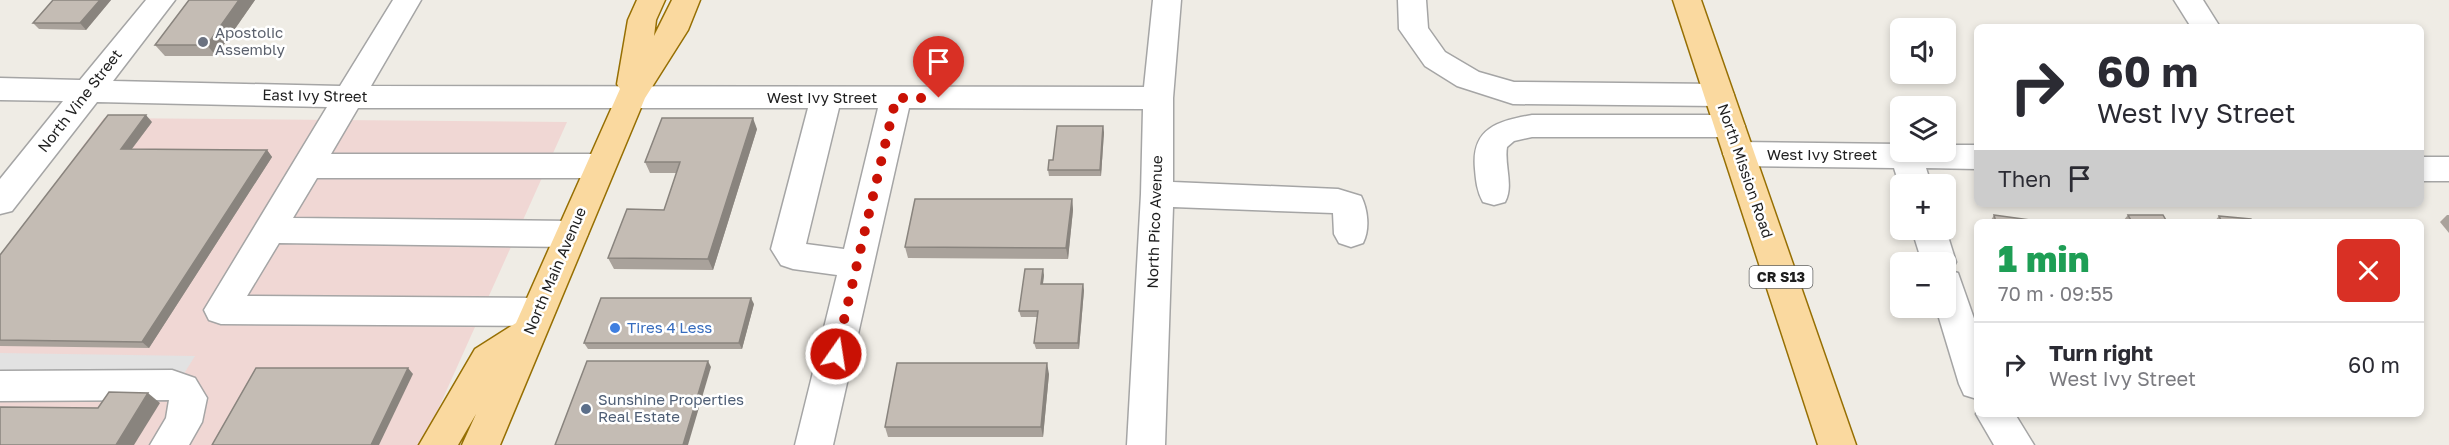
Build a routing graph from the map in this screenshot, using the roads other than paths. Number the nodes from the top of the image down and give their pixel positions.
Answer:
1 (161, 0) edge
2 (407, 0) edge
3 (651, 0) edge
4 (686, 0) edge
5 (1167, 0) edge
6 (1412, 0) edge
7 (1687, 0) edge
8 (2188, 0) edge
9 (2204, 24) edge
10 (0, 89) edge
11 (88, 90) junction
12 (347, 98) junction
13 (630, 98) junction
14 (826, 98) junction
15 (896, 98) junction
16 (1158, 98) junction
17 (1729, 125) junction
18 (1974, 158) edge
19 (306, 166) junction
20 (600, 166) junction
21 (2424, 169) edge
22 (2449, 169) edge
23 (1910, 170) edge
24 (1157, 194) junction
25 (1494, 194) dead end
26 (0, 202) edge
27 (268, 230) junction
28 (571, 234) junction
29 (1351, 234) dead end
30 (857, 264) junction
31 (1956, 316) edge
32 (534, 322) junction
33 (1974, 374) edge
34 (0, 386) edge
35 (1996, 417) edge
36 (169, 445) edge
37 (438, 445) edge
38 (481, 445) edge
39 (814, 445) edge
40 (1146, 445) edge
41 (1837, 445) edge
42 (2015, 445) edge

1 - 11 street, North Vine Street
2 - 12 street
3 - 13 main road, North Main Avenue
4 - 13 main road, North Main Avenue
5 - 16 street, North Pico Avenue
6 - 17 street
7 - 17 main road, North Mission Road / CR S13
8 - 9 street
10 - 11 street, East Ivy Street
11 - 12 street, East Ivy Street
11 - 26 street, North Vine Street
12 - 13 street, East Ivy Street
12 - 19 street
13 - 14 street, West Ivy Street
13 - 20 main road, North Main Avenue
14 - 15 street, West Ivy Street
14 - 30 street
15 - 16 street, West Ivy Street
15 - 30 street
16 - 24 street, North Pico Avenue
17 - 23 street, West Ivy Street
17 - 25 street
17 - 41 main road, North Mission Road / CR S13
18 - 23 street, West Ivy Street
19 - 20 street
19 - 27 street
20 - 28 main road, North Main Avenue
21 - 22 street
24 - 29 street
24 - 40 street, North Pico Avenue
27 - 28 street
27 - 32 street
28 - 32 main road, North Main Avenue
30 - 39 street
31 - 33 street
32 - 37 main road
32 - 38 main road, North Main Avenue
34 - 36 street
35 - 42 street

